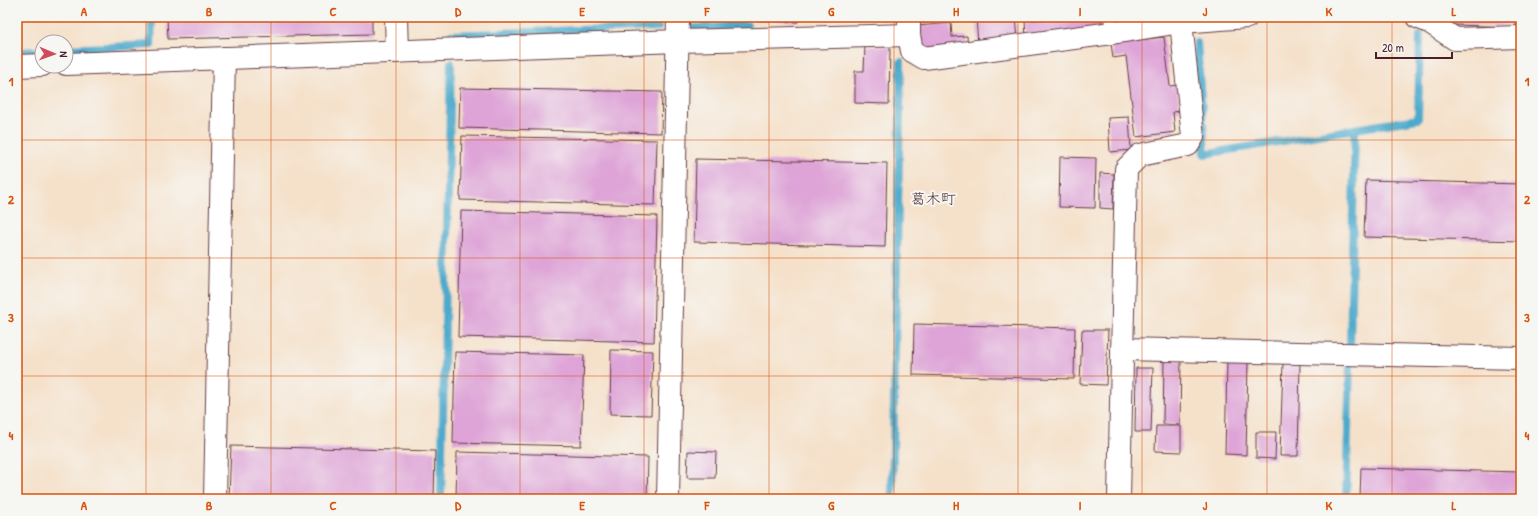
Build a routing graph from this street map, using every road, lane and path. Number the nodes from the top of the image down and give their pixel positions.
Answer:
1 (396, 17) edge
2 (678, 17) edge
3 (1247, 17) edge
4 (1426, 19) edge
5 (1181, 22) junction
6 (1111, 25) edge
7 (909, 26) edge
8 (1521, 37) edge
9 (678, 41) junction
10 (397, 52) junction
11 (224, 58) junction
12 (74, 64) edge
13 (34, 65) edge
14 (17, 66) edge
15 (1122, 349) junction
16 (1521, 358) edge
17 (215, 499) edge
18 (668, 499) edge
19 (1119, 499) edge

1 - 10 street
2 - 9 street
3 - 5 street
4 - 8 street
5 - 6 street
5 - 15 street
6 - 7 street
7 - 9 street
9 - 10 street
9 - 18 street
10 - 11 street
11 - 12 street
11 - 17 street
13 - 14 street
15 - 16 street
15 - 19 street

